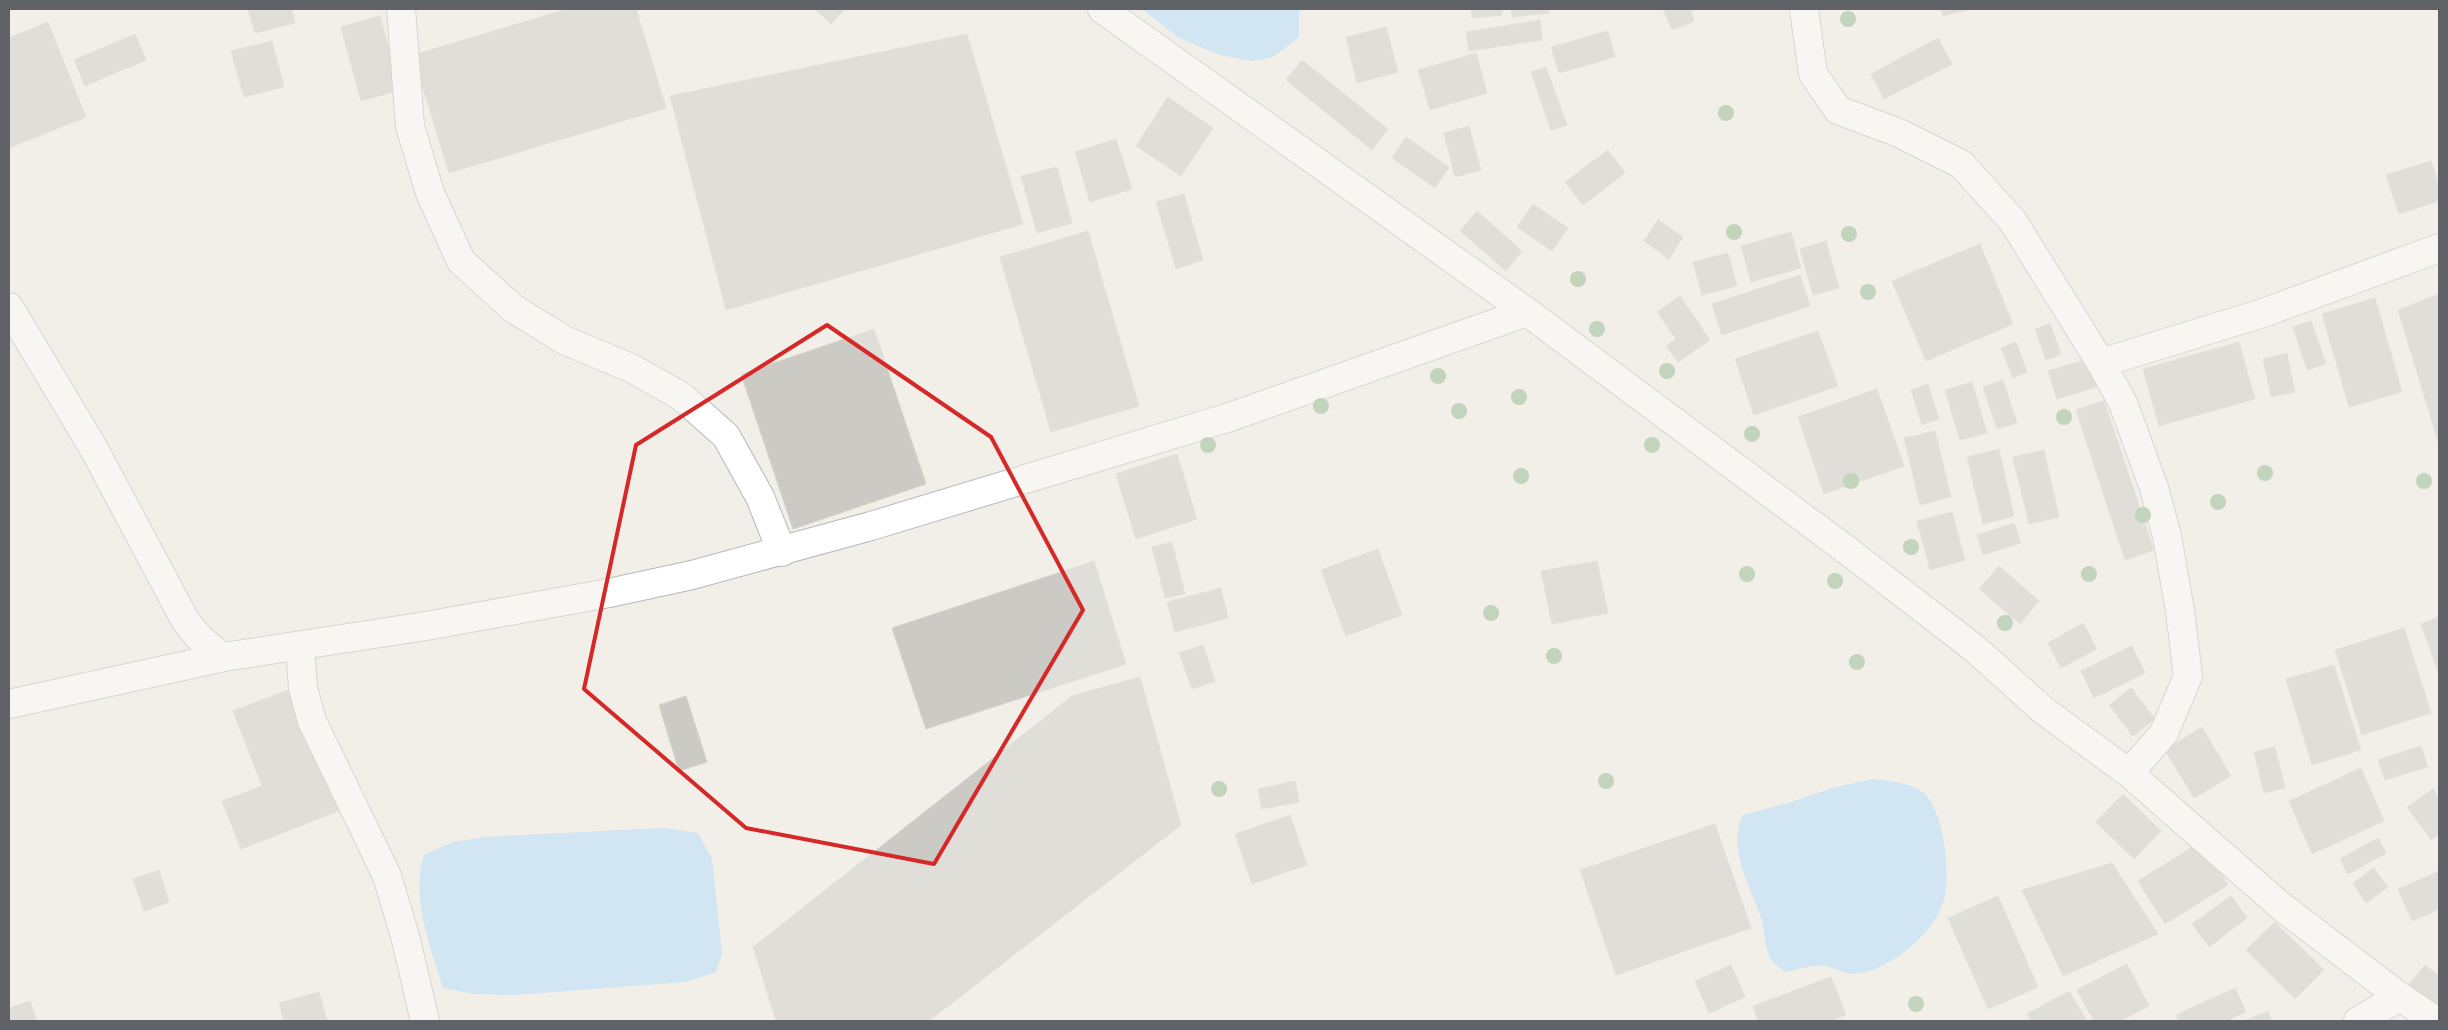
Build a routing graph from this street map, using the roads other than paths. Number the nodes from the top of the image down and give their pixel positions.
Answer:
1 (402, 9) edge
2 (1102, 9) edge
3 (1804, 9) edge
4 (2439, 248) edge
5 (9, 307) edge
6 (1527, 312) junction
7 (2101, 363) junction
8 (782, 552) junction
9 (300, 646) junction
10 (224, 657) junction
11 (9, 704) edge
12 (2128, 773) junction
13 (2400, 997) junction
14 (424, 1021) edge
15 (2358, 1021) edge
16 (2436, 1021) edge

1 - 8 street
2 - 6 street
3 - 7 street
4 - 7 street
5 - 10 street
6 - 8 street
6 - 12 street
7 - 12 street
8 - 9 street
9 - 10 street
9 - 14 street
10 - 11 street
12 - 13 street
13 - 15 street
13 - 16 street

